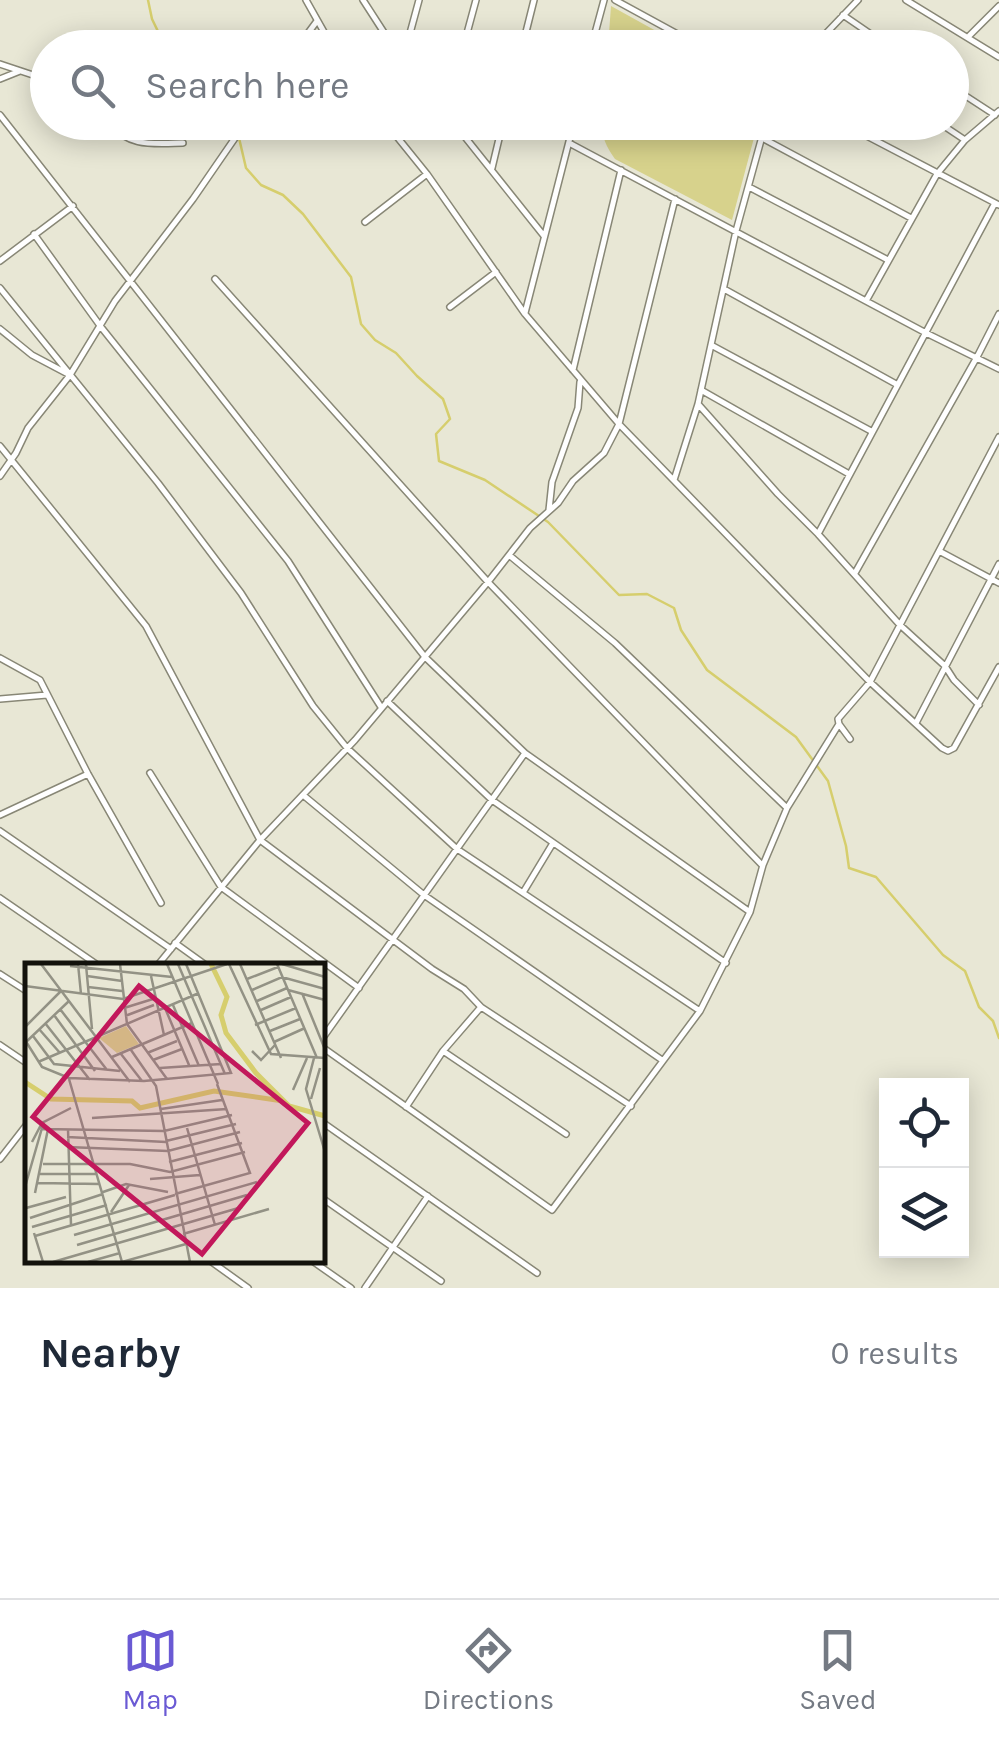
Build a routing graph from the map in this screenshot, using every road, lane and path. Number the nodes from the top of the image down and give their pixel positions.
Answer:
1 (306, 0) edge
2 (364, 0) edge
3 (419, 0) edge
4 (476, 0) edge
5 (534, 0) edge
6 (604, 0) edge
7 (615, 0) edge
8 (858, 0) edge
9 (906, 0) edge
10 (999, 6) edge
11 (842, 15) junction
12 (317, 21) junction
13 (310, 30) edge
14 (322, 30) edge
15 (383, 30) edge
16 (411, 30) edge
17 (468, 30) edge
18 (526, 30) edge
19 (596, 30) edge
20 (671, 30) edge
21 (828, 30) edge
22 (865, 30) edge
23 (956, 30) edge
24 (969, 36) edge
25 (969, 38) edge
26 (999, 57) edge
27 (0, 64) edge
28 (23, 70) junction
29 (30, 73) edge
30 (0, 78) edge
31 (969, 97) edge
32 (997, 113) edge
33 (0, 115) edge
34 (969, 137) edge
35 (132, 140) edge
36 (234, 140) edge
37 (400, 140) edge
38 (467, 140) edge
39 (498, 140) edge
40 (571, 140) edge
41 (761, 140) edge
42 (766, 140) edge
43 (874, 140) edge
44 (965, 140) edge
45 (183, 143) dead end
46 (570, 144) junction
47 (491, 170) junction
48 (621, 170) junction
49 (427, 174) junction
50 (937, 174) junction
51 (749, 187) junction
52 (675, 199) junction
53 (997, 204) edge
54 (73, 206) junction
55 (911, 218) junction
56 (365, 222) dead end
57 (736, 231) junction
58 (34, 234) junction
59 (544, 236) junction
60 (888, 260) junction
61 (0, 261) edge
62 (496, 272) junction
63 (215, 279) dead end
64 (131, 280) junction
65 (0, 288) edge
66 (724, 289) junction
67 (866, 301) junction
68 (450, 307) dead end
69 (525, 314) junction
70 (999, 314) edge
71 (101, 327) junction
72 (0, 328) edge
73 (926, 333) junction
74 (711, 345) junction
75 (977, 358) junction
76 (999, 369) edge
77 (573, 370) junction
78 (70, 375) junction
79 (580, 379) junction
80 (896, 384) junction
81 (701, 390) junction
82 (698, 404) junction
83 (619, 424) junction
84 (872, 432) junction
85 (999, 437) edge
86 (0, 446) edge
87 (11, 460) junction
88 (849, 474) junction
89 (0, 476) edge
90 (674, 480) junction
91 (549, 510) junction
92 (818, 534) junction
93 (939, 551) junction
94 (509, 555) junction
95 (999, 564) edge
96 (854, 574) junction
97 (990, 579) junction
98 (488, 582) junction
99 (999, 583) edge
100 (900, 625) junction
101 (424, 657) junction
102 (0, 658) edge
103 (945, 666) junction
104 (999, 667) edge
105 (870, 682) junction
106 (47, 695) junction
107 (0, 699) edge
108 (387, 701) junction
109 (979, 705) junction
110 (382, 708) junction
111 (839, 724) junction
112 (916, 724) junction
113 (850, 739) dead end
114 (347, 748) junction
115 (525, 753) junction
116 (150, 773) dead end
117 (88, 774) junction
118 (302, 795) junction
119 (492, 800) junction
120 (787, 808) junction
121 (0, 815) edge
122 (0, 831) edge
123 (260, 840) junction
124 (553, 843) junction
125 (458, 849) junction
126 (763, 866) junction
127 (221, 887) junction
128 (523, 892) junction
129 (424, 895) junction
130 (0, 898) edge
131 (161, 904) dead end
132 (750, 912) junction
133 (392, 940) junction
134 (173, 946) junction
135 (95, 963) edge
136 (159, 963) edge
137 (202, 963) edge
138 (325, 963) edge
139 (325, 963) edge
140 (726, 963) junction
141 (0, 974) edge
142 (359, 988) junction
143 (25, 990) edge
144 (480, 1008) junction
145 (700, 1010) junction
146 (325, 1035) edge
147 (0, 1045) edge
148 (325, 1050) edge
149 (443, 1051) junction
150 (662, 1060) junction
151 (25, 1062) edge
152 (631, 1106) junction
153 (406, 1107) junction
154 (325, 1124) edge
155 (25, 1132) edge
156 (566, 1134) dead end
157 (0, 1159) edge
158 (428, 1196) junction
159 (325, 1200) edge
160 (393, 1248) junction
161 (213, 1263) edge
162 (315, 1263) edge
163 (537, 1273) dead end
164 (441, 1281) dead end
165 (248, 1288) edge
166 (351, 1288) edge
167 (365, 1288) edge

1 - 12 street
2 - 15 street
3 - 16 street
4 - 17 street
5 - 18 street
6 - 19 street
7 - 20 street
8 - 11 street
9 - 23 street
10 - 24 street
11 - 21 street
11 - 22 street
12 - 13 street
12 - 14 street
25 - 26 street
27 - 28 street
28 - 29 street
28 - 30 street
31 - 32 street
32 - 34 street
33 - 54 street
35 - 45 street
36 - 64 street
37 - 49 street
38 - 47 street
39 - 47 street
40 - 46 street
41 - 51 street
42 - 55 street
43 - 50 street
44 - 50 street
46 - 48 street
46 - 59 street
47 - 59 street
48 - 52 street
48 - 77 street
49 - 56 street
49 - 62 street
50 - 53 street
50 - 55 street
51 - 57 street
51 - 60 street
52 - 57 street
52 - 83 street
53 - 73 street
54 - 58 street
54 - 64 street
55 - 60 street
57 - 66 street
57 - 67 street
58 - 61 street
58 - 71 street
59 - 69 street
60 - 67 street
62 - 68 street
62 - 69 street
63 - 98 street
64 - 71 street
64 - 101 street
65 - 78 street
66 - 74 street
66 - 80 street
67 - 73 street
69 - 77 street
70 - 75 street
71 - 78 street
71 - 110 street
72 - 78 street
73 - 75 street
73 - 80 street
74 - 81 street
74 - 84 street
75 - 76 street
75 - 96 street
77 - 79 street
78 - 87 street
78 - 114 street
79 - 83 street
79 - 91 street
80 - 84 street
81 - 82 street
81 - 88 street
82 - 90 street
82 - 92 street
83 - 90 street
83 - 91 street
84 - 88 street
85 - 93 street
86 - 87 street
87 - 89 street
87 - 123 street
88 - 92 street
90 - 105 street
91 - 94 street
92 - 96 street
93 - 97 street
93 - 100 street
94 - 98 street
94 - 120 street
95 - 97 street
96 - 100 street
97 - 99 street
97 - 103 street
98 - 101 street
98 - 126 street
100 - 103 street
100 - 105 street
101 - 108 street
101 - 115 street
102 - 106 street
103 - 109 street
103 - 112 street
104 - 109 street
105 - 111 street
105 - 112 street
106 - 107 street
106 - 117 street
108 - 110 street
108 - 119 street
109 - 112 street
110 - 114 street
111 - 113 street
111 - 120 street
114 - 118 street
114 - 125 street
115 - 119 street
115 - 132 street
116 - 127 street
117 - 121 street
117 - 131 street
118 - 123 street
118 - 129 street
119 - 124 street
119 - 125 street
120 - 126 street
122 - 134 street
123 - 127 street
123 - 133 street
124 - 128 street
124 - 140 street
125 - 128 street
125 - 129 street
126 - 132 street
127 - 134 street
127 - 139 street
128 - 145 street
129 - 133 street
129 - 150 street
130 - 135 street
132 - 140 street
133 - 142 street
133 - 144 street
134 - 136 street
134 - 137 street
138 - 142 street
140 - 145 street
141 - 143 street
142 - 146 street
144 - 149 street
144 - 152 street
145 - 150 street
147 - 151 street
148 - 153 street
149 - 153 street
149 - 156 street
150 - 152 street
152 - 153 street
154 - 158 street
155 - 157 street
158 - 160 street
158 - 163 street
159 - 160 street
160 - 164 street
160 - 167 street
161 - 165 street
162 - 166 street

